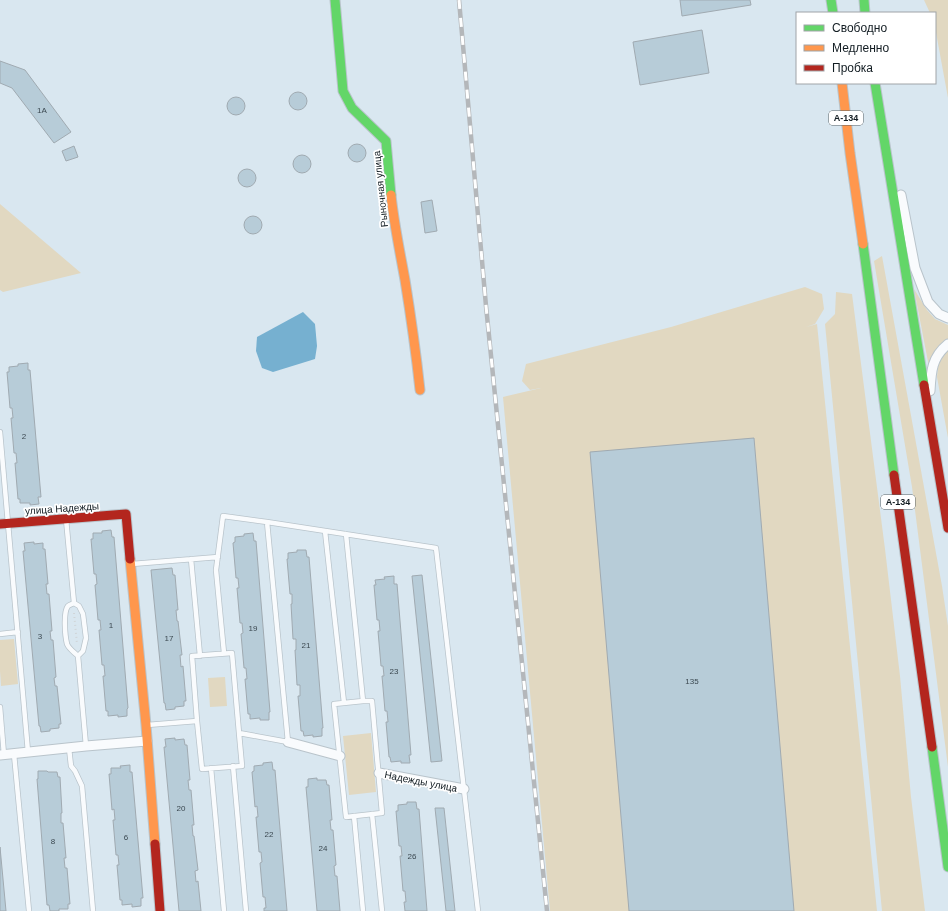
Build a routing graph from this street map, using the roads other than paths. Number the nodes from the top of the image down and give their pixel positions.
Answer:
1 (335, 0) edge
2 (831, 0) edge
3 (864, 0) edge
4 (833, 12) edge
5 (865, 12) edge
6 (842, 84) edge
7 (876, 84) edge
8 (876, 84) edge
9 (948, 318) edge
10 (948, 344) edge
11 (420, 390) dead end
12 (931, 424) junction
13 (0, 432) edge
14 (936, 461) junction
15 (948, 500) edge
16 (66, 518) junction
17 (267, 522) junction
18 (4, 523) edge
19 (948, 528) edge
20 (325, 531) junction
21 (346, 534) junction
22 (218, 556) junction
23 (191, 559) junction
24 (130, 564) junction
25 (74, 603) junction
26 (18, 632) junction
27 (0, 634) edge
28 (224, 653) junction
29 (78, 656) junction
30 (200, 656) junction
31 (364, 701) junction
32 (344, 703) junction
33 (0, 707) edge
34 (197, 721) junction
35 (146, 725) junction
36 (239, 733) junction
37 (147, 741) junction
38 (288, 742) junction
39 (86, 746) junction
40 (70, 748) junction
41 (28, 752) junction
42 (14, 754) junction
43 (2, 755) edge
44 (340, 756) junction
45 (233, 766) junction
46 (211, 768) junction
47 (379, 773) junction
48 (464, 789) junction
49 (372, 814) junction
50 (354, 816) junction
51 (948, 867) edge
52 (29, 911) edge
53 (93, 911) edge
54 (160, 911) edge
55 (224, 911) edge
56 (246, 911) edge
57 (363, 911) edge
58 (382, 911) edge
59 (478, 911) edge

1 - 11 main road, Рыночная улица
2 - 4 main road
3 - 5 main road
6 - 51 main road, А-134
7 - 9 street
8 - 12 main road
10 - 12 street
12 - 14 main road
13 - 18 lane
14 - 15 lane
14 - 19 main road
16 - 18 main road, улица Надежды
16 - 24 main road, улица Надежды
16 - 25 lane
17 - 20 lane
17 - 22 lane
17 - 38 lane
18 - 26 lane
20 - 21 lane
20 - 32 lane
21 - 31 lane
21 - 48 lane
22 - 23 lane
22 - 28 lane
23 - 24 lane
23 - 30 lane
24 - 35 main road
25 - 29 lane
25 - 29 lane
26 - 27 lane
26 - 41 lane
28 - 30 lane
28 - 36 lane
29 - 39 lane
30 - 34 lane
31 - 32 lane
31 - 47 lane
32 - 44 lane
33 - 43 lane
34 - 35 lane
34 - 46 lane
35 - 37 main road
36 - 38 lane
36 - 45 lane
37 - 39 street
37 - 54 main road
38 - 44 street
39 - 40 street
40 - 41 street
40 - 53 lane
41 - 42 street
42 - 43 street
42 - 52 lane
44 - 50 lane
45 - 46 lane
45 - 56 lane
46 - 55 lane
47 - 48 street, Надежды улица
47 - 49 lane
48 - 59 lane
49 - 50 lane
49 - 58 lane
50 - 57 lane

